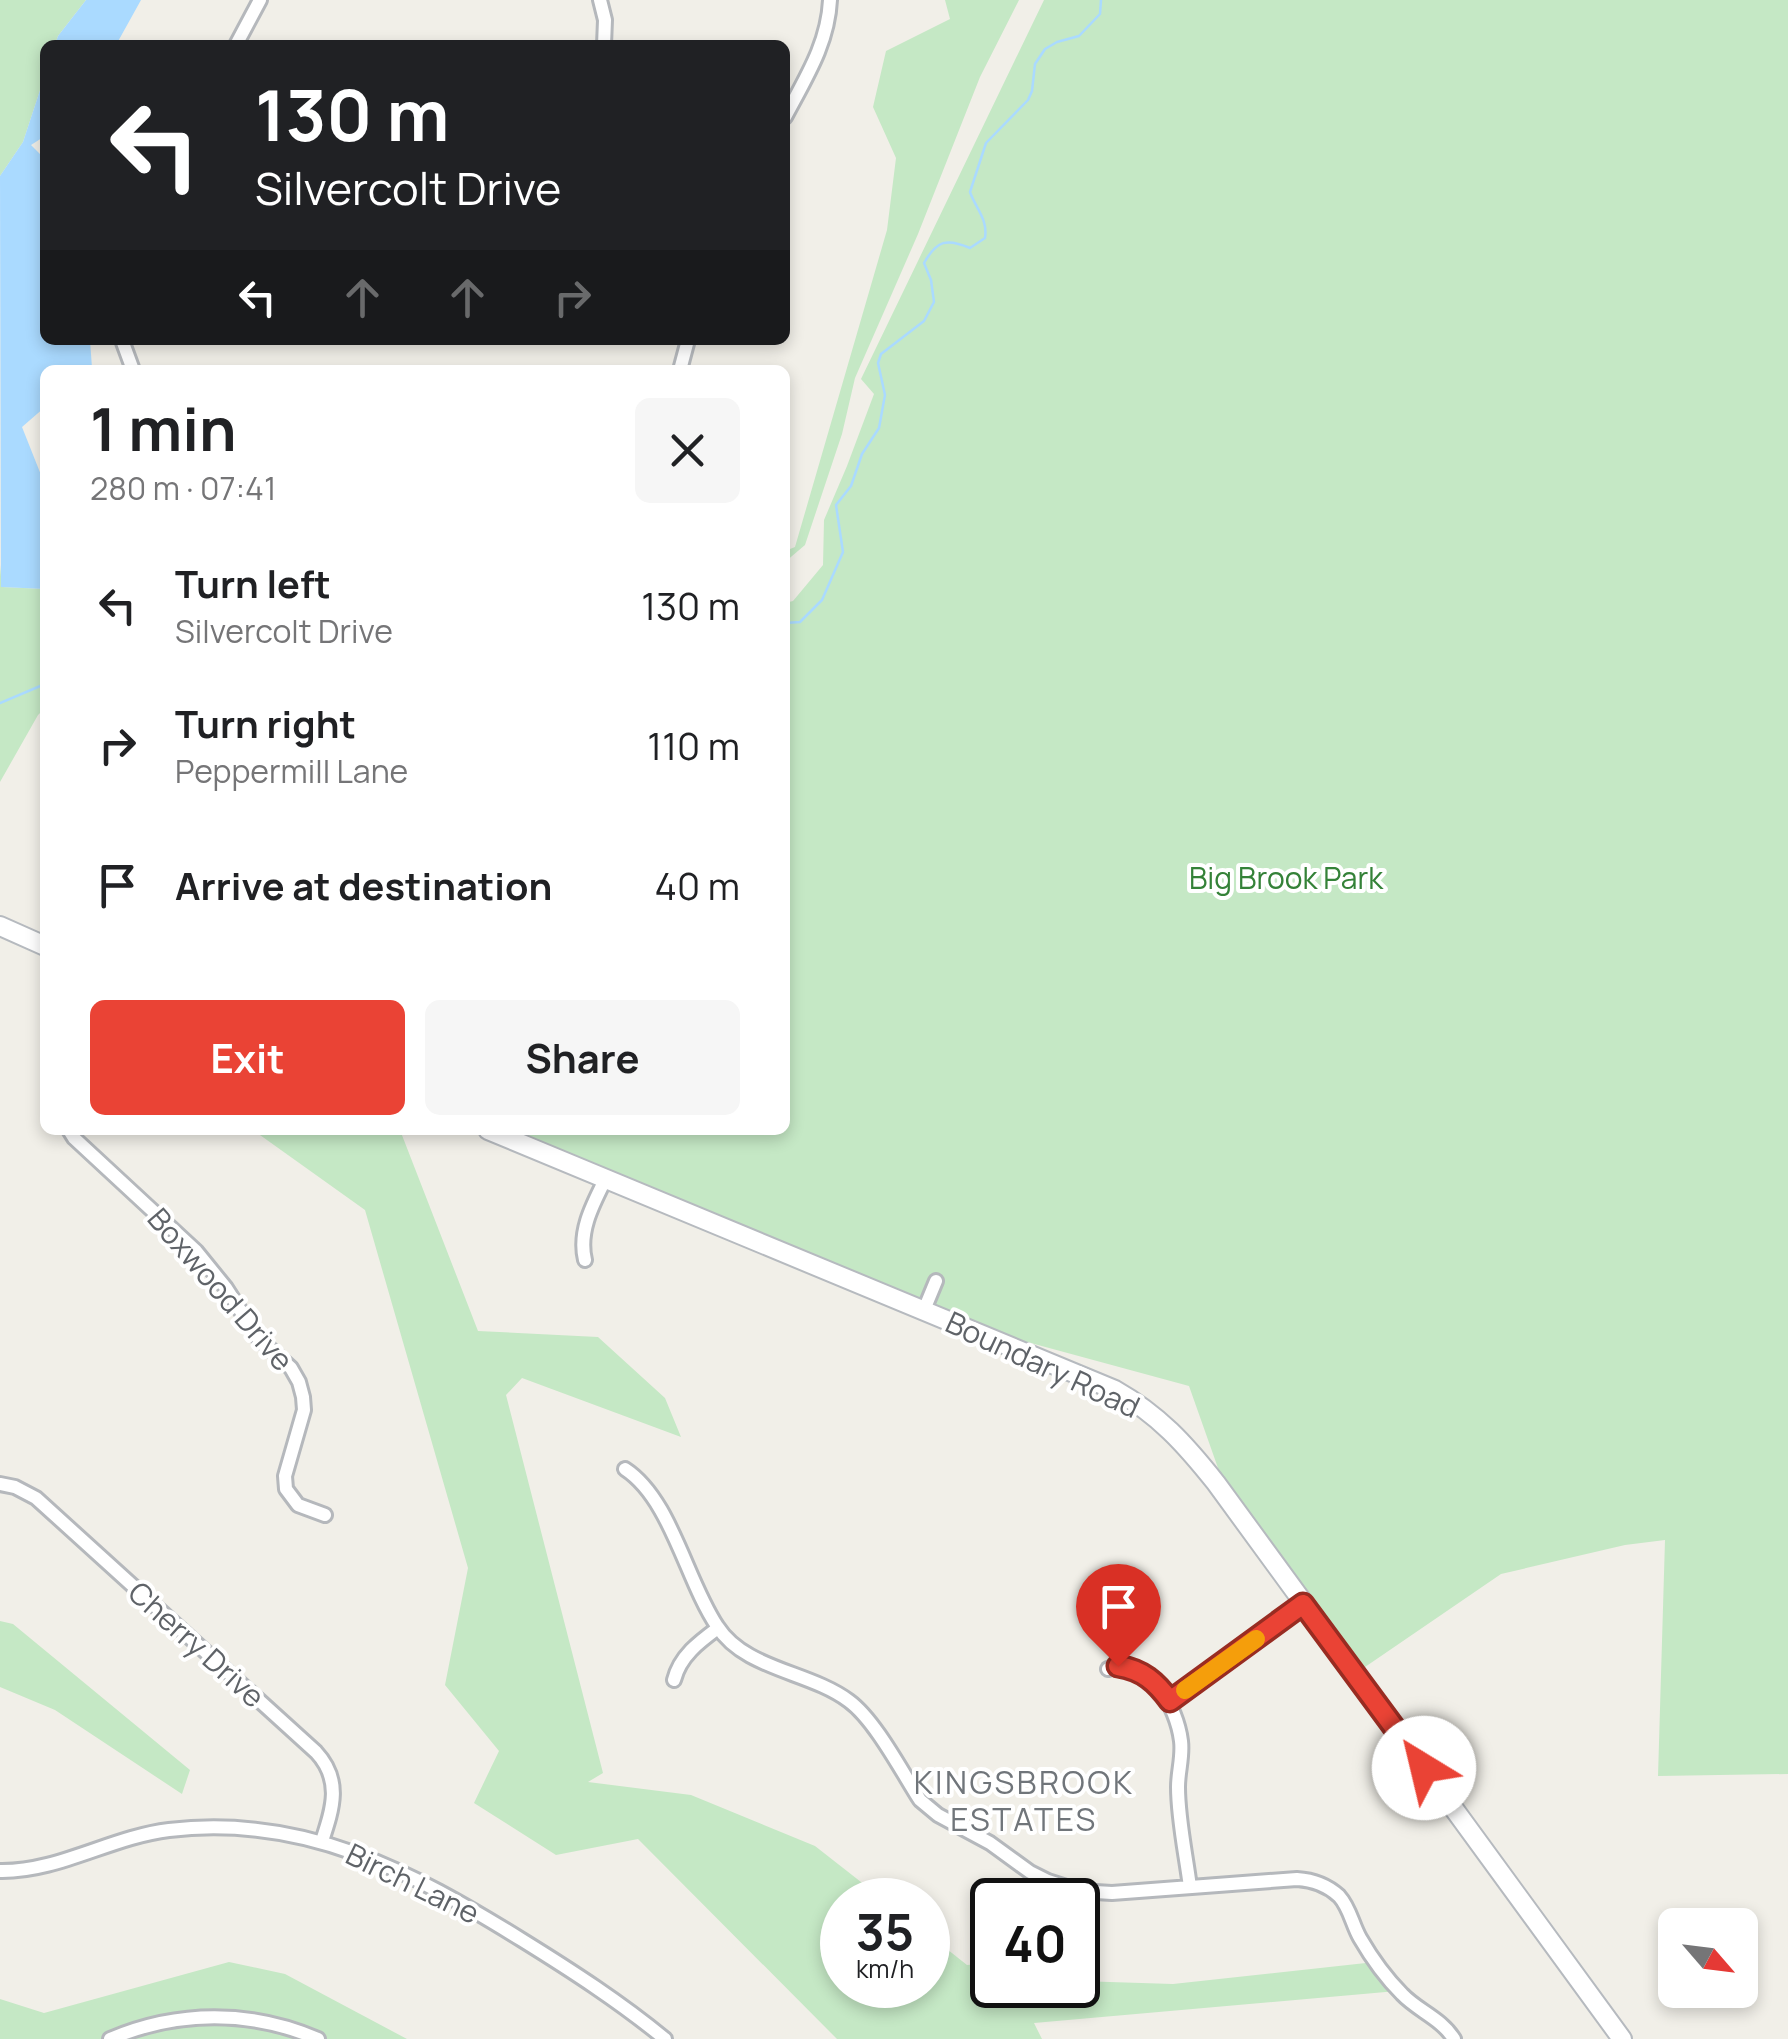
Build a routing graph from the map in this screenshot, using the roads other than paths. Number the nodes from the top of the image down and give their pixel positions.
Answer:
1 (260, 0) edge
2 (600, 0) edge
3 (830, 0) edge
4 (239, 40) edge
5 (604, 40) edge
6 (790, 108) edge
7 (0, 926) edge
8 (40, 944) edge
9 (72, 1135) edge
10 (500, 1135) edge
11 (606, 1178) junction
12 (585, 1260) dead end
13 (936, 1281) dead end
14 (924, 1310) junction
15 (625, 1468) dead end
16 (0, 1484) edge
17 (324, 1515) dead end
18 (1303, 1604) junction
19 (718, 1628) junction
20 (1108, 1669) dead end
21 (674, 1680) dead end
22 (1170, 1701) junction
23 (322, 1841) junction
24 (0, 1870) edge
25 (1190, 1887) junction
26 (110, 2039) edge
27 (318, 2039) edge
28 (666, 2039) edge
29 (1454, 2039) edge
30 (1622, 2039) edge

1 - 4 street
2 - 5 street
3 - 6 street
7 - 8 street
9 - 17 street, Boxwood Drive
10 - 11 street, Boundary Road
11 - 12 street
11 - 14 street, Boundary Road
13 - 14 street
14 - 18 street, Boundary Road
15 - 19 street
16 - 23 street, Cherry Drive
18 - 22 street
18 - 30 street, Boundary Road
19 - 21 street
19 - 25 street
20 - 22 street
22 - 25 street
23 - 24 street, Birch Lane
23 - 28 street, Birch Lane
25 - 29 street
26 - 27 street

